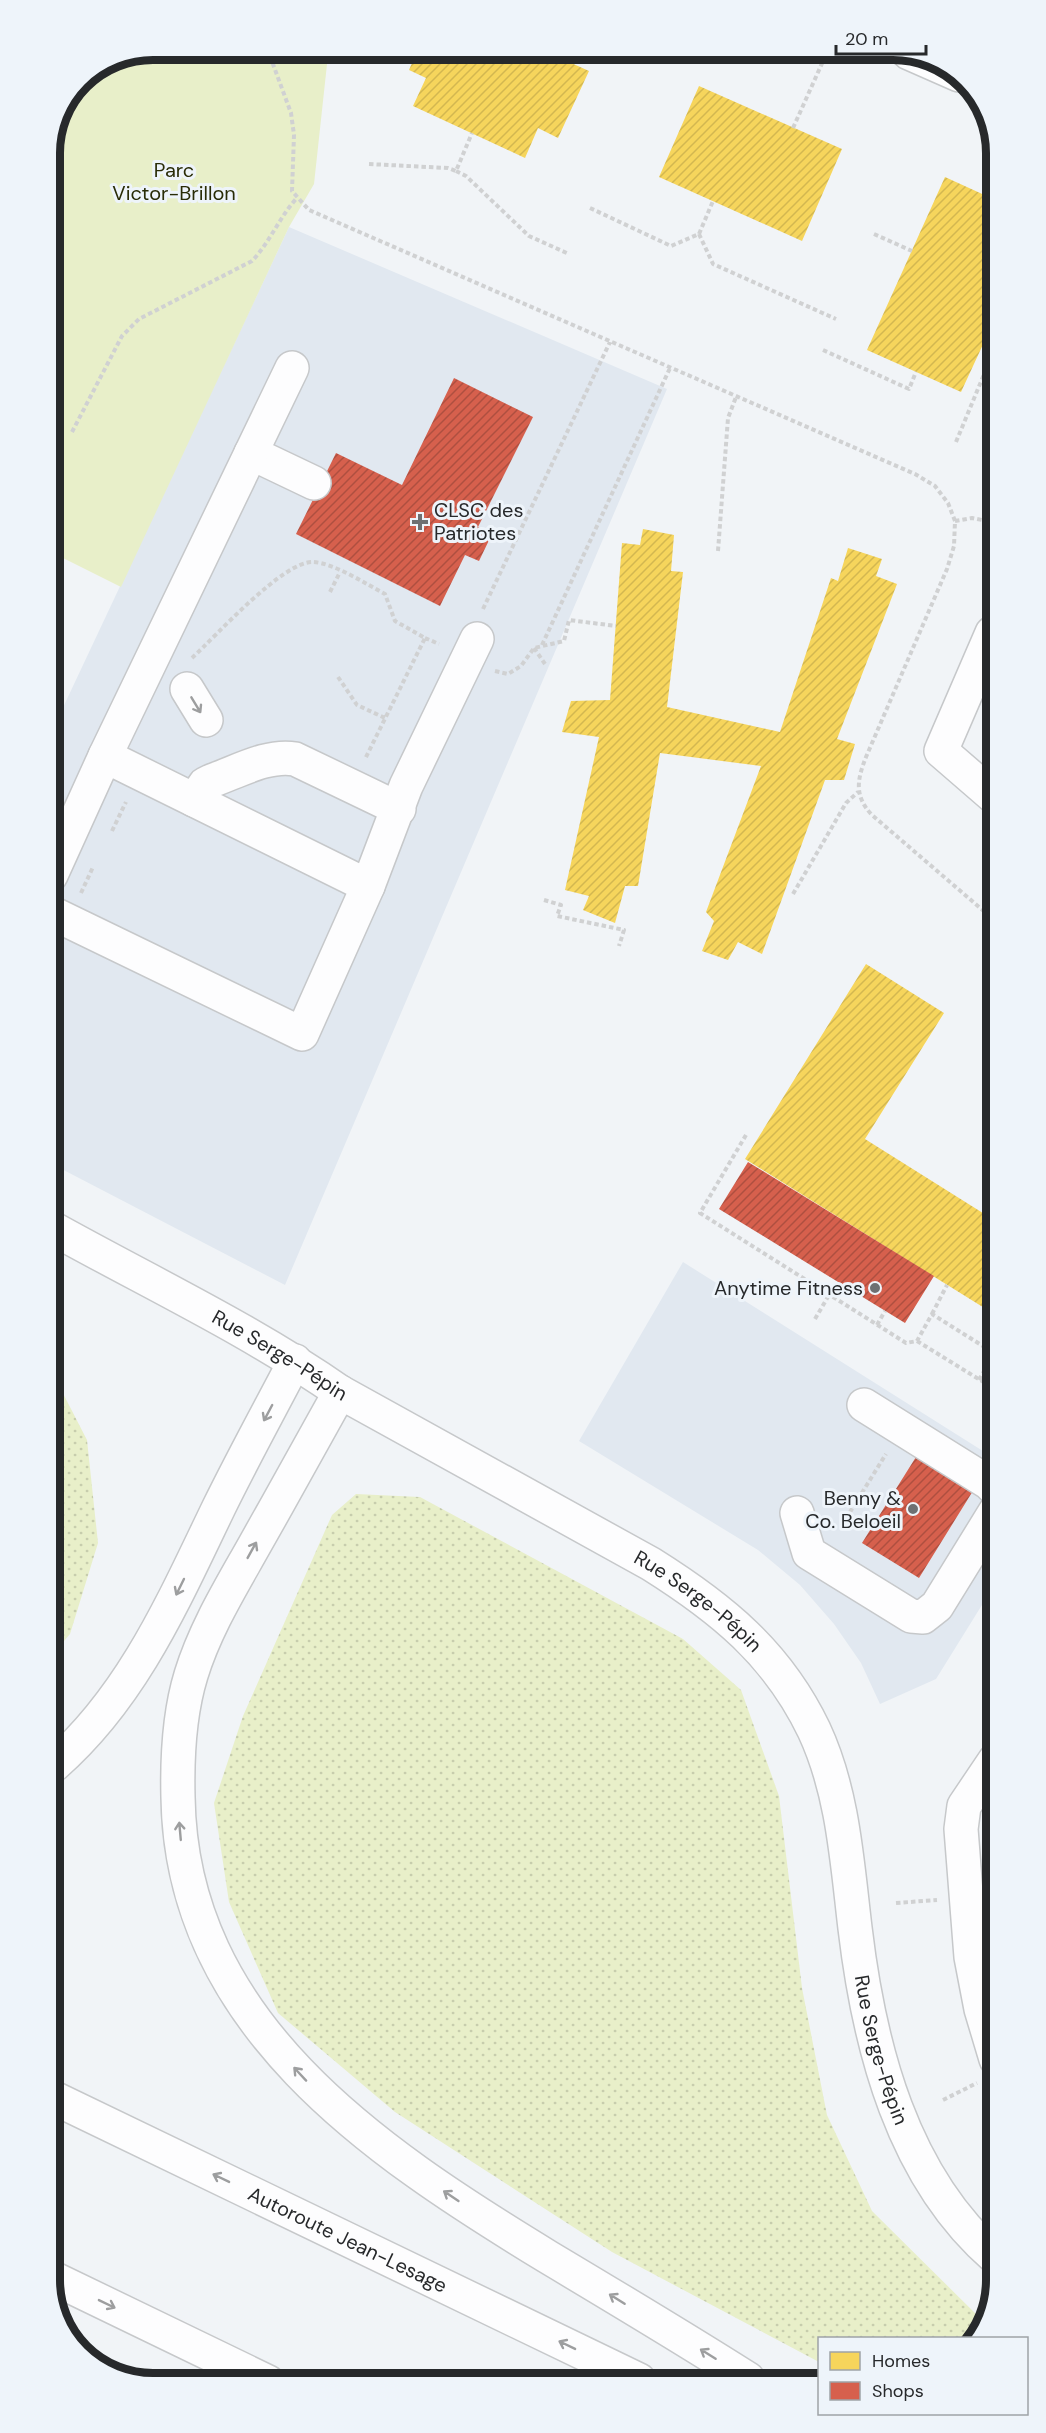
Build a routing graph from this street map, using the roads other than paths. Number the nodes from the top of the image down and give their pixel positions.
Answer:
1 (292, 368) dead end
2 (251, 453) junction
3 (314, 483) dead end
4 (479, 626) road end
5 (986, 647) edge
6 (187, 676) road end
7 (206, 720) dead end
8 (105, 756) junction
9 (986, 790) edge
10 (194, 800) junction
11 (399, 809) junction
12 (60, 855) edge
13 (368, 886) junction
14 (60, 917) edge
15 (60, 1232) edge
16 (295, 1361) junction
17 (340, 1392) junction
18 (864, 1405) dead end
19 (986, 1481) edge
20 (797, 1514) dead end
21 (986, 1527) edge
22 (60, 1760) edge
23 (986, 1773) edge
24 (986, 2026) edge
25 (60, 2101) edge
26 (986, 2248) edge
27 (60, 2281) edge
28 (249, 2373) edge
29 (624, 2373) edge
30 (738, 2373) edge

1 - 2 main road
2 - 3 main road
2 - 8 main road
4 - 11 main road
5 - 9 main road
6 -> 7 main road
8 - 10 main road
8 - 12 main road
10 - 11 main road
10 - 13 main road
11 - 13 main road
13 - 14 main road
15 - 16 main road, Rue Serge-Pépin
16 - 17 main road, Rue Serge-Pépin
16 -> 22 main road
17 - 26 main road, Rue Serge-Pépin
30 -> 17 main road
18 - 19 main road
20 - 21 main road
23 - 24 main road
29 -> 25 main road, Autoroute Jean-Lesage
27 -> 28 main road

